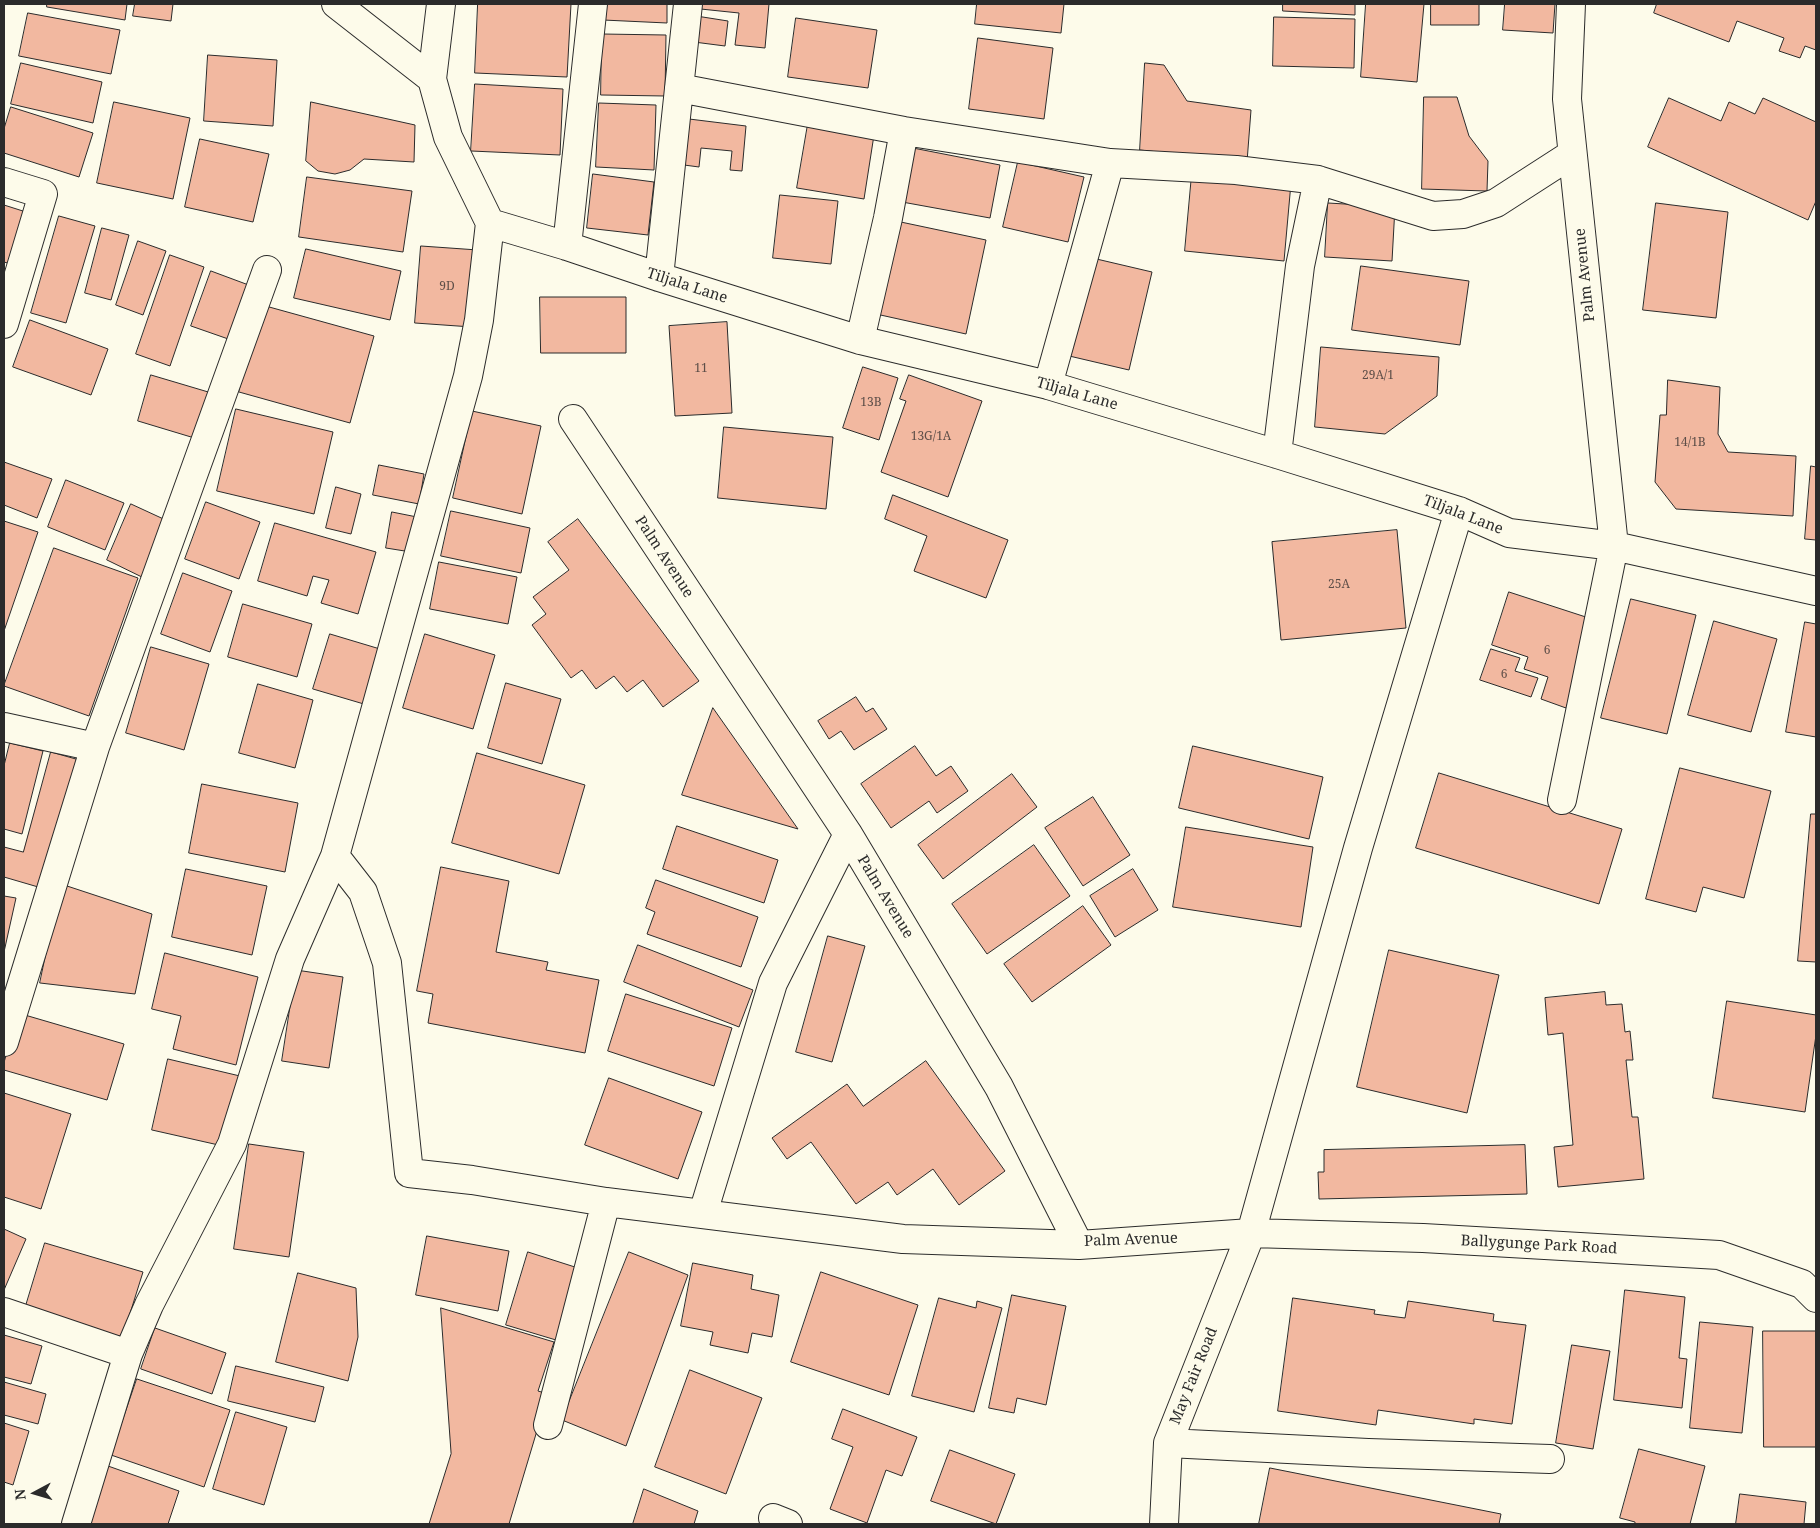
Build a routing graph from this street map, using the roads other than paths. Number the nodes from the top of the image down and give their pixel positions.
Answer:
1 (336, 4) edge
2 (441, 4) edge
3 (593, 4) edge
4 (688, 4) edge
5 (1571, 4) edge
6 (432, 80) junction
7 (679, 88) junction
8 (904, 131) junction
9 (1572, 154) junction
10 (1110, 163) junction
11 (1318, 180) junction
12 (4, 182) edge
13 (490, 223) junction
14 (567, 246) junction
15 (267, 270) dead end
16 (659, 277) junction
17 (4, 324) edge
18 (860, 340) junction
19 (1048, 385) junction
20 (573, 419) dead end
21 (1277, 454) junction
22 (1459, 511) junction
23 (1614, 546) junction
24 (1816, 591) edge
25 (4, 727) edge
26 (95, 747) junction
27 (1562, 800) dead end
28 (848, 834) junction
29 (335, 856) junction
30 (4, 1042) edge
31 (606, 1202) junction
32 (703, 1213) junction
33 (1251, 1233) junction
34 (1079, 1245) junction
35 (1816, 1298) edge
36 (4, 1312) edge
37 (128, 1354) junction
38 (548, 1425) dead end
39 (1168, 1443) junction
40 (1550, 1459) dead end
41 (76, 1524) edge
42 (1164, 1524) edge

1 - 6 street
2 - 6 street
3 - 14 street
4 - 7 street
5 - 9 street, Palm Avenue
6 - 13 street
7 - 8 street
7 - 16 street
8 - 10 street
8 - 18 street
9 - 11 street
9 - 23 street, Palm Avenue
10 - 11 street
10 - 19 street
11 - 21 street
12 - 17 street
13 - 14 street, Tiljala Lane
13 - 29 street
14 - 16 street, Tiljala Lane
15 - 26 street
16 - 18 street, Tiljala Lane
18 - 19 street, Tiljala Lane
19 - 21 street, Tiljala Lane
20 - 28 street, Palm Avenue
21 - 22 street, Tiljala Lane
22 - 23 street, Tiljala Lane
22 - 33 street, May Fair Road
23 - 24 street, Tiljala Lane
23 - 27 street, Palm Avenue
25 - 26 street
26 - 30 street
28 - 32 street
28 - 34 street, Palm Avenue
29 - 31 street
29 - 37 street
31 - 32 street
31 - 38 street
32 - 34 street
33 - 34 street, Palm Avenue
33 - 35 street, Ballygunge Park Road
33 - 39 street, May Fair Road
36 - 37 street
37 - 41 street
39 - 40 street
39 - 42 street, May Fair Road

